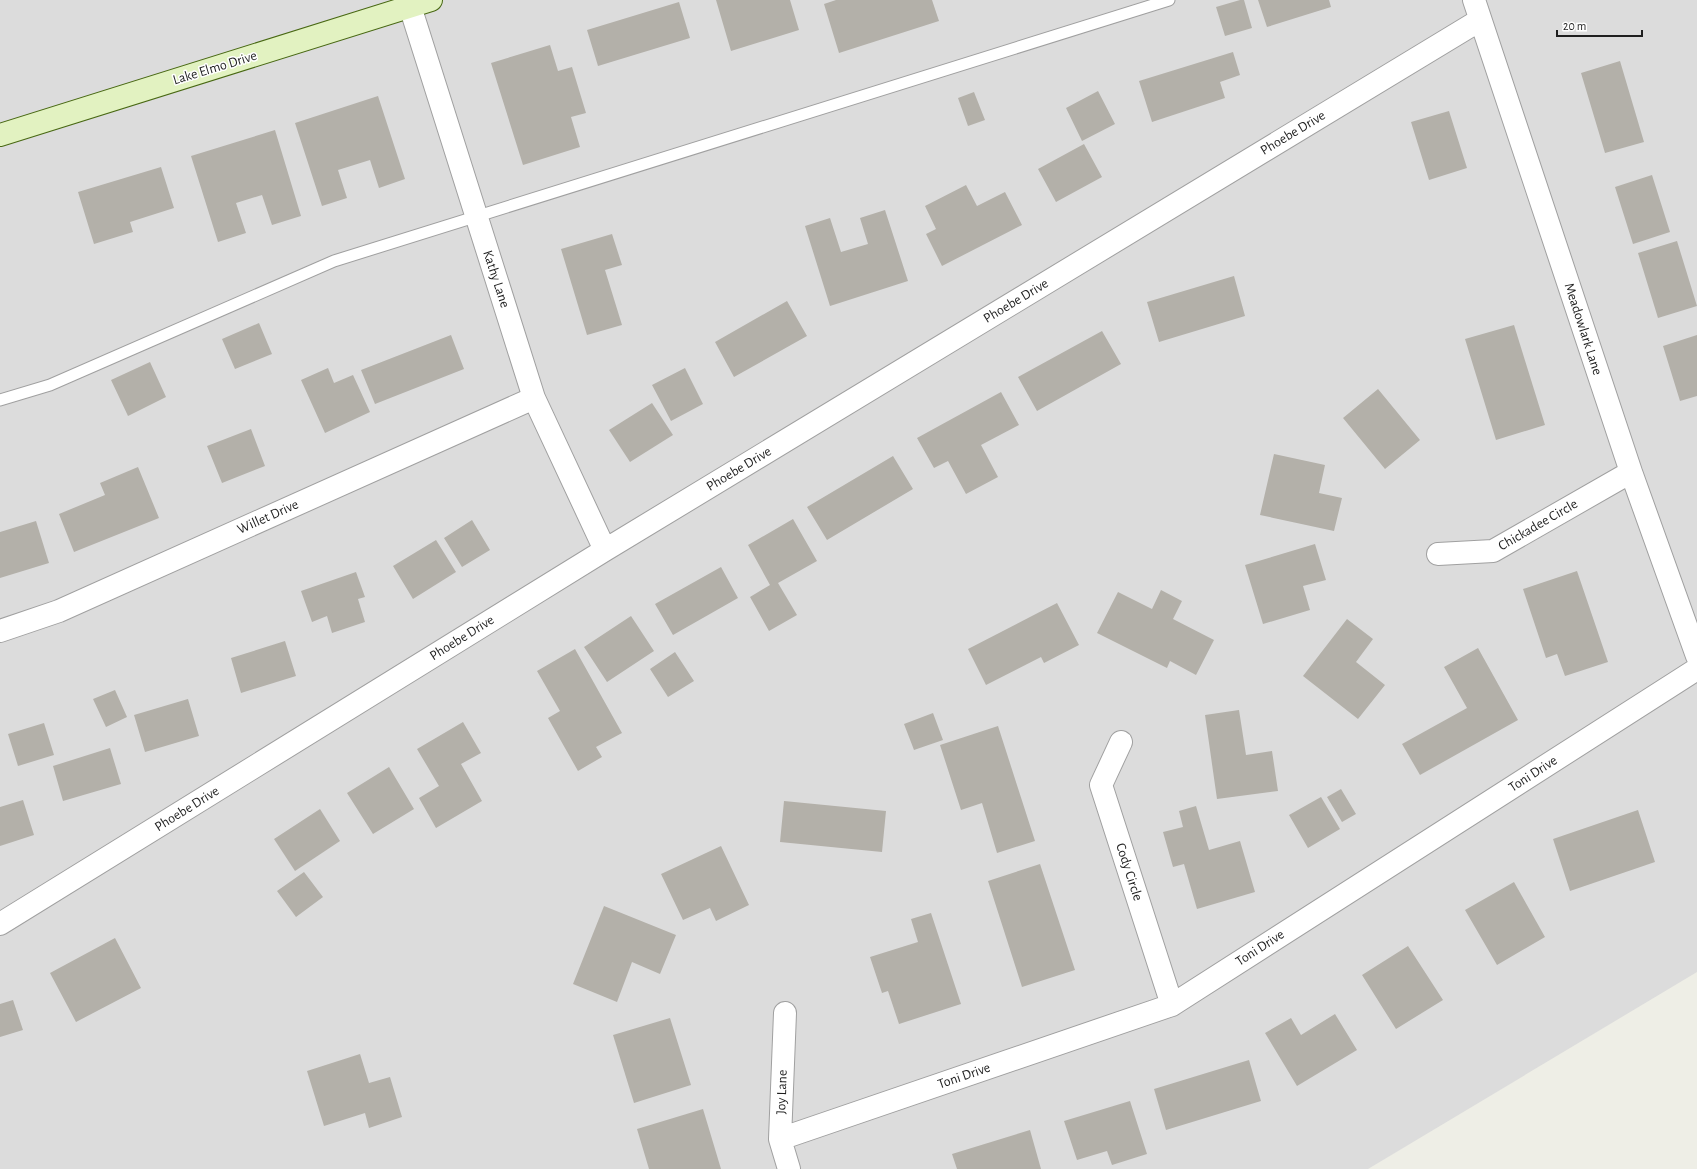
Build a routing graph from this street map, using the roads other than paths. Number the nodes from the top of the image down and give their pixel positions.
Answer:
1 (431, 0) edge
2 (1169, 0) edge
3 (410, 3) edge
4 (1477, 10) edge
5 (0, 135) edge
6 (476, 216) junction
7 (534, 398) junction
8 (0, 400) edge
9 (1631, 472) junction
10 (605, 550) junction
11 (1438, 554) dead end
12 (0, 631) edge
13 (1697, 656) edge
14 (1697, 669) edge
15 (1121, 742) dead end
16 (0, 924) edge
17 (1172, 1005) junction
18 (785, 1013) dead end
19 (780, 1139) junction
20 (789, 1169) edge

1 - 3 street, Lake Elmo Drive
2 - 6 lane
3 - 5 street, Lake Elmo Drive
3 - 6 street, Kathy Lane
4 - 9 street, Meadowlark Lane
4 - 10 street, Phoebe Drive
6 - 7 street, Kathy Lane
6 - 8 lane
7 - 10 street, Kathy Lane
7 - 12 street, Willet Drive
9 - 11 street, Chickadee Circle
9 - 13 street, Meadowlark Lane
10 - 16 street, Phoebe Drive
14 - 17 street, Toni Drive
15 - 17 street, Cody Circle
17 - 19 street, Toni Drive
18 - 19 street, Joy Lane
19 - 20 street, Joy Lane

